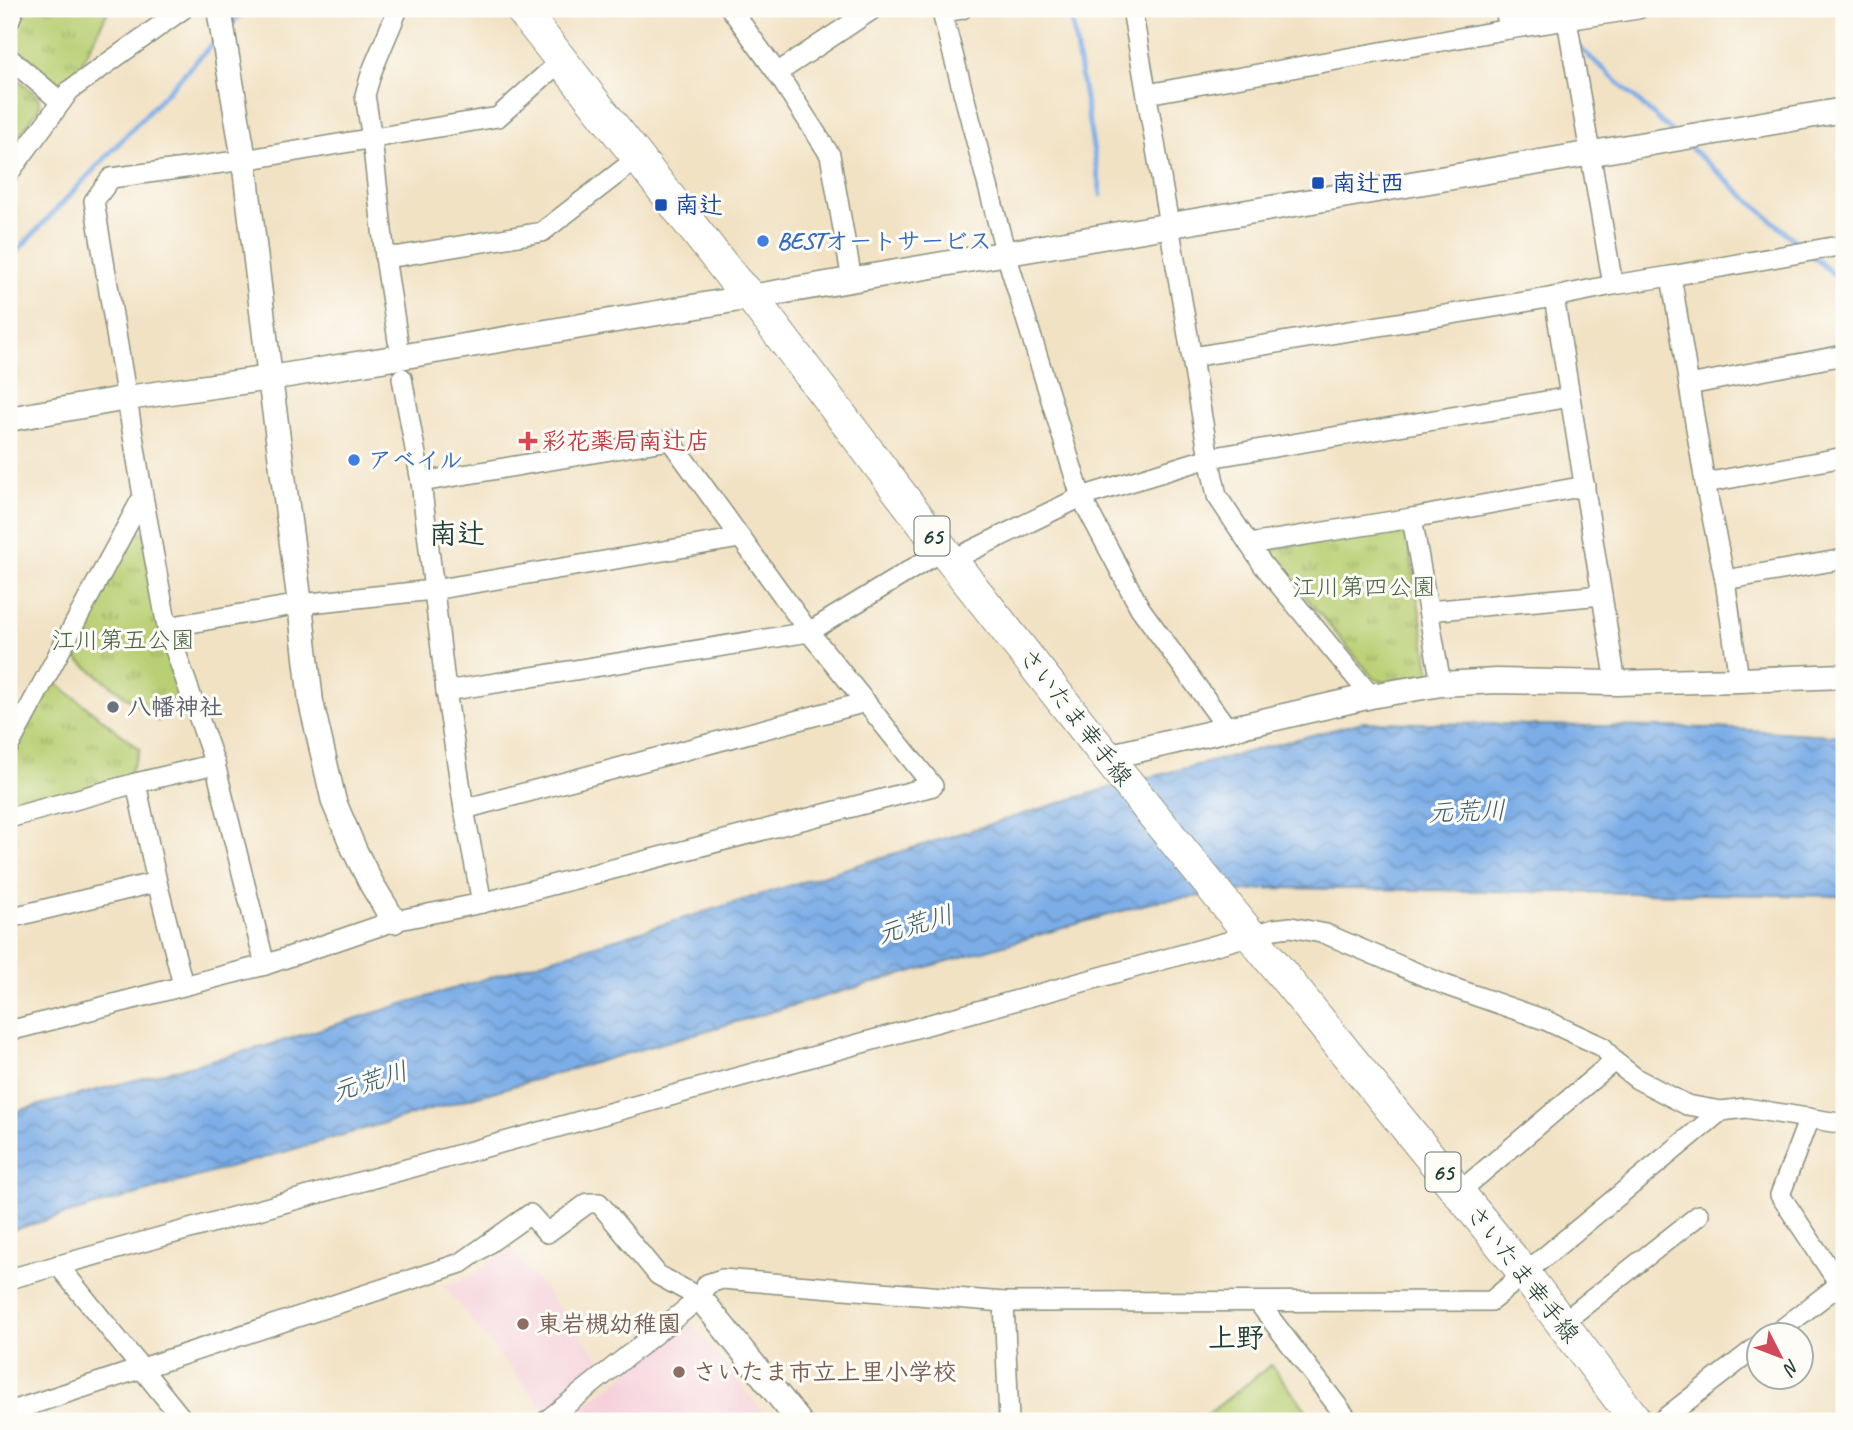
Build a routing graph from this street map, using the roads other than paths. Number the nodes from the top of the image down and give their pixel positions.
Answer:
1 (14, 9) edge
2 (183, 9) edge
3 (219, 9) edge
4 (398, 9) edge
5 (521, 9) edge
6 (731, 9) edge
7 (873, 9) edge
8 (962, 9) edge
9 (1132, 9) edge
10 (1505, 9) edge
11 (1629, 9) edge
12 (942, 10) edge
13 (1567, 20) junction
14 (9, 21) edge
15 (1509, 29) junction
16 (9, 58) edge
17 (562, 60) junction
18 (777, 73) junction
19 (1147, 93) junction
20 (61, 102) junction
21 (1844, 110) edge
22 (372, 139) junction
23 (1589, 154) junction
24 (639, 157) junction
25 (244, 160) junction
26 (9, 173) edge
27 (1170, 226) junction
28 (1844, 245) edge
29 (1006, 254) junction
30 (385, 257) junction
31 (1671, 276) junction
32 (852, 279) junction
33 (1613, 285) junction
34 (1554, 296) junction
35 (752, 298) junction
36 (398, 341) dead end
37 (1844, 355) edge
38 (1192, 357) junction
39 (270, 378) junction
40 (402, 378) dead end
41 (1689, 385) junction
42 (1570, 397) junction
43 (127, 398) junction
44 (9, 419) edge
45 (1844, 457) edge
46 (1209, 458) junction
47 (421, 482) junction
48 (1705, 483) junction
49 (1585, 486) junction
50 (143, 496) junction
51 (1081, 497) junction
52 (1412, 518) junction
53 (740, 538) junction
54 (1249, 544) junction
55 (947, 555) junction
56 (1844, 559) edge
57 (1725, 580) junction
58 (433, 590) junction
59 (1602, 595) junction
60 (300, 604) junction
61 (1428, 611) junction
62 (167, 627) junction
63 (809, 632) junction
64 (1844, 676) edge
65 (1740, 680) junction
66 (1616, 683) junction
67 (1441, 684) junction
68 (446, 691) junction
69 (1371, 696) junction
70 (866, 702) junction
71 (1227, 728) junction
72 (9, 746) edge
73 (215, 764) junction
74 (1112, 764) junction
75 (136, 783) junction
76 (464, 809) junction
77 (9, 818) edge
78 (156, 883) junction
79 (482, 903) junction
80 (9, 918) edge
81 (394, 921) junction
82 (1247, 931) junction
83 (265, 965) junction
84 (183, 985) junction
85 (9, 1031) edge
86 (1614, 1061) junction
87 (1721, 1111) junction
88 (1809, 1118) junction
89 (1844, 1124) edge
90 (1459, 1192) junction
91 (1699, 1214) dead end
92 (58, 1265) junction
93 (1524, 1273) junction
94 (9, 1279) edge
95 (1843, 1283) edge
96 (700, 1298) junction
97 (1004, 1302) junction
98 (1258, 1302) junction
99 (1790, 1322) edge
100 (1562, 1323) junction
101 (1744, 1357) edge
102 (141, 1368) junction
103 (9, 1412) edge
104 (184, 1421) edge
105 (546, 1421) edge
106 (799, 1421) edge
107 (1009, 1421) edge
108 (1349, 1421) edge
109 (1636, 1421) edge
110 (1661, 1421) edge

1 - 14 street
2 - 20 street
3 - 25 street
4 - 22 street
5 - 17 main road, さいたま幸手線 / 65
6 - 18 street
7 - 18 street
8 - 12 street
9 - 19 street
10 - 15 street
11 - 13 street
12 - 29 street
13 - 15 street
13 - 23 street
15 - 19 street
16 - 20 street
17 - 22 street
17 - 24 main road, さいたま幸手線 / 65
18 - 32 street
19 - 27 street
20 - 26 street
21 - 23 street
22 - 25 street
22 - 30 street
23 - 27 street
23 - 33 street
24 - 30 street
24 - 35 main road, さいたま幸手線 / 65
25 - 39 street
25 - 43 street
27 - 29 street
27 - 38 street
28 - 31 street
29 - 32 street
29 - 51 street
30 - 36 street
31 - 33 street
31 - 41 street
32 - 35 street
33 - 34 street
34 - 38 street
34 - 42 street
35 - 39 street
35 - 55 main road, さいたま幸手線 / 65
37 - 41 street
38 - 46 street
39 - 43 street
39 - 60 street
40 - 47 street
41 - 48 street
42 - 46 street
42 - 49 street
43 - 44 street
43 - 50 street
45 - 48 street
46 - 51 street
46 - 54 street
47 - 53 street
47 - 58 street
48 - 57 street
49 - 52 street
49 - 59 street
50 - 62 street
50 - 72 street
51 - 55 street
51 - 71 street
52 - 54 street
52 - 61 street
53 - 58 street
53 - 63 street
54 - 69 street
55 - 63 street
55 - 74 main road, さいたま幸手線 / 65
56 - 57 street
57 - 65 street
58 - 60 street
58 - 68 street
59 - 61 street
59 - 66 street
60 - 62 street
60 - 81 street
61 - 67 street
62 - 73 street
63 - 68 street
63 - 70 street
64 - 65 street
65 - 66 street
66 - 67 street
67 - 69 street
68 - 76 street
69 - 71 street
70 - 76 street
70 - 79 street
71 - 74 street
73 - 75 street
73 - 83 street
74 - 82 main road, さいたま幸手線 / 65
75 - 77 street
75 - 78 street
76 - 79 street
78 - 80 street
78 - 84 street
79 - 81 street
81 - 83 street
82 - 86 street
82 - 90 main road, さいたま幸手線 / 65
82 - 92 street
83 - 84 street
84 - 85 street
86 - 87 street
86 - 90 street
87 - 88 street
87 - 93 street
88 - 89 street
88 - 95 street
90 - 93 main road, さいたま幸手線 / 65
91 - 100 street
92 - 94 street
92 - 102 street
93 - 98 street
93 - 100 main road, さいたま幸手線 / 65
95 - 99 street
96 - 97 street
96 - 102 street
96 - 105 street
96 - 106 street
97 - 98 street
97 - 107 street
98 - 108 street
100 - 109 main road, さいたま幸手線 / 65
101 - 110 street
102 - 103 street
102 - 104 street

